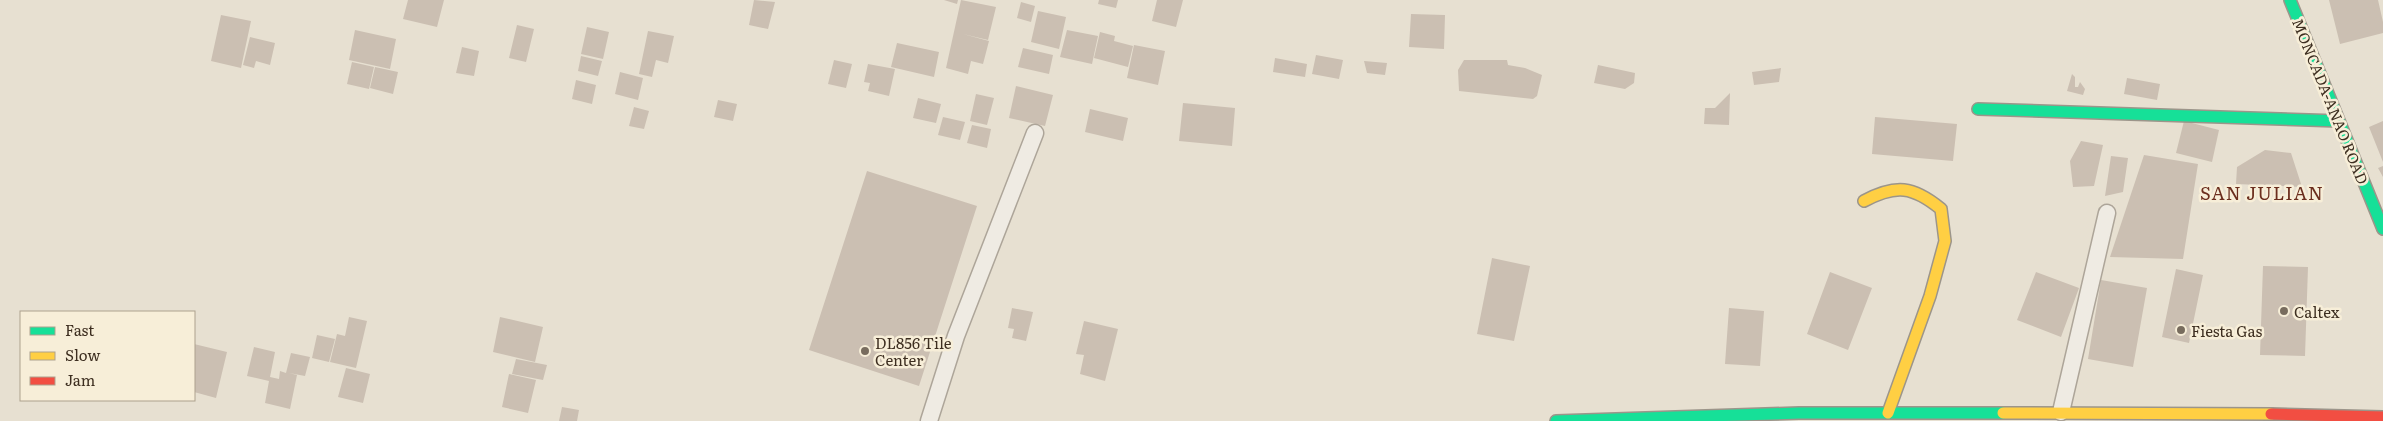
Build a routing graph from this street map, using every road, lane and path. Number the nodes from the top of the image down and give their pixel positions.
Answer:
1 (2290, 0) edge
2 (1978, 109) dead end
3 (2339, 121) junction
4 (1035, 133) dead end
5 (1864, 201) dead end
6 (2107, 213) dead end
7 (2383, 230) edge
8 (2061, 412) junction
9 (1888, 413) junction
10 (2092, 417) edge
11 (2383, 417) edge
12 (929, 421) edge
13 (1556, 421) edge

1 - 3 main road, MONCADA-ANAO ROAD
2 - 3 main road
3 - 7 main road, MONCADA-ANAO ROAD
4 - 12 lane
5 - 9 main road
6 - 8 lane
8 - 9 main road
8 - 10 main road
9 - 13 main road
10 - 11 main road

